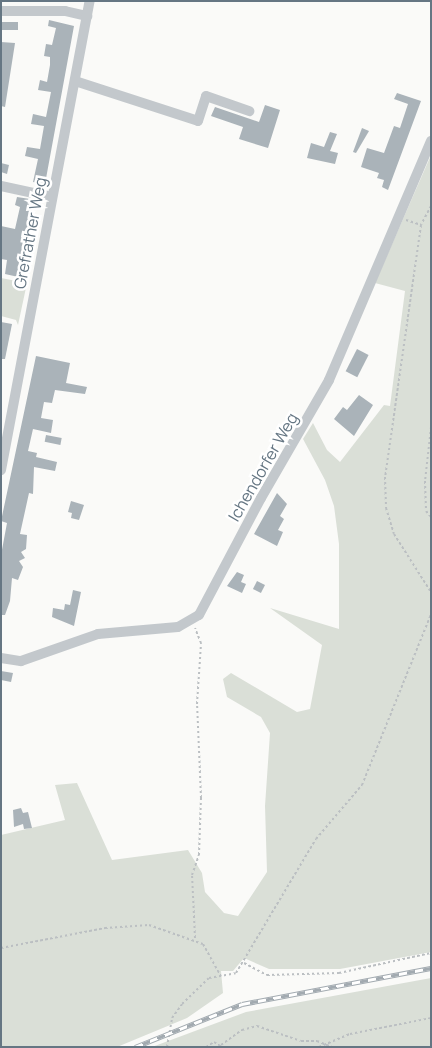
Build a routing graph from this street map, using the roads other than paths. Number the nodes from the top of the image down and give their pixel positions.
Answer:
1 (90, 1) edge
2 (1, 11) edge
3 (87, 16) junction
4 (75, 81) junction
5 (249, 111) dead end
6 (431, 142) edge
7 (1, 186) edge
8 (52, 197) junction
9 (1, 470) edge
10 (1, 658) edge

1 - 3 street, Grefrather Weg
2 - 3 street
3 - 4 street, Grefrather Weg
4 - 5 street
4 - 8 street, Grefrather Weg
6 - 10 street, Ichendorfer Weg
7 - 8 street
8 - 9 street, Grefrather Weg

